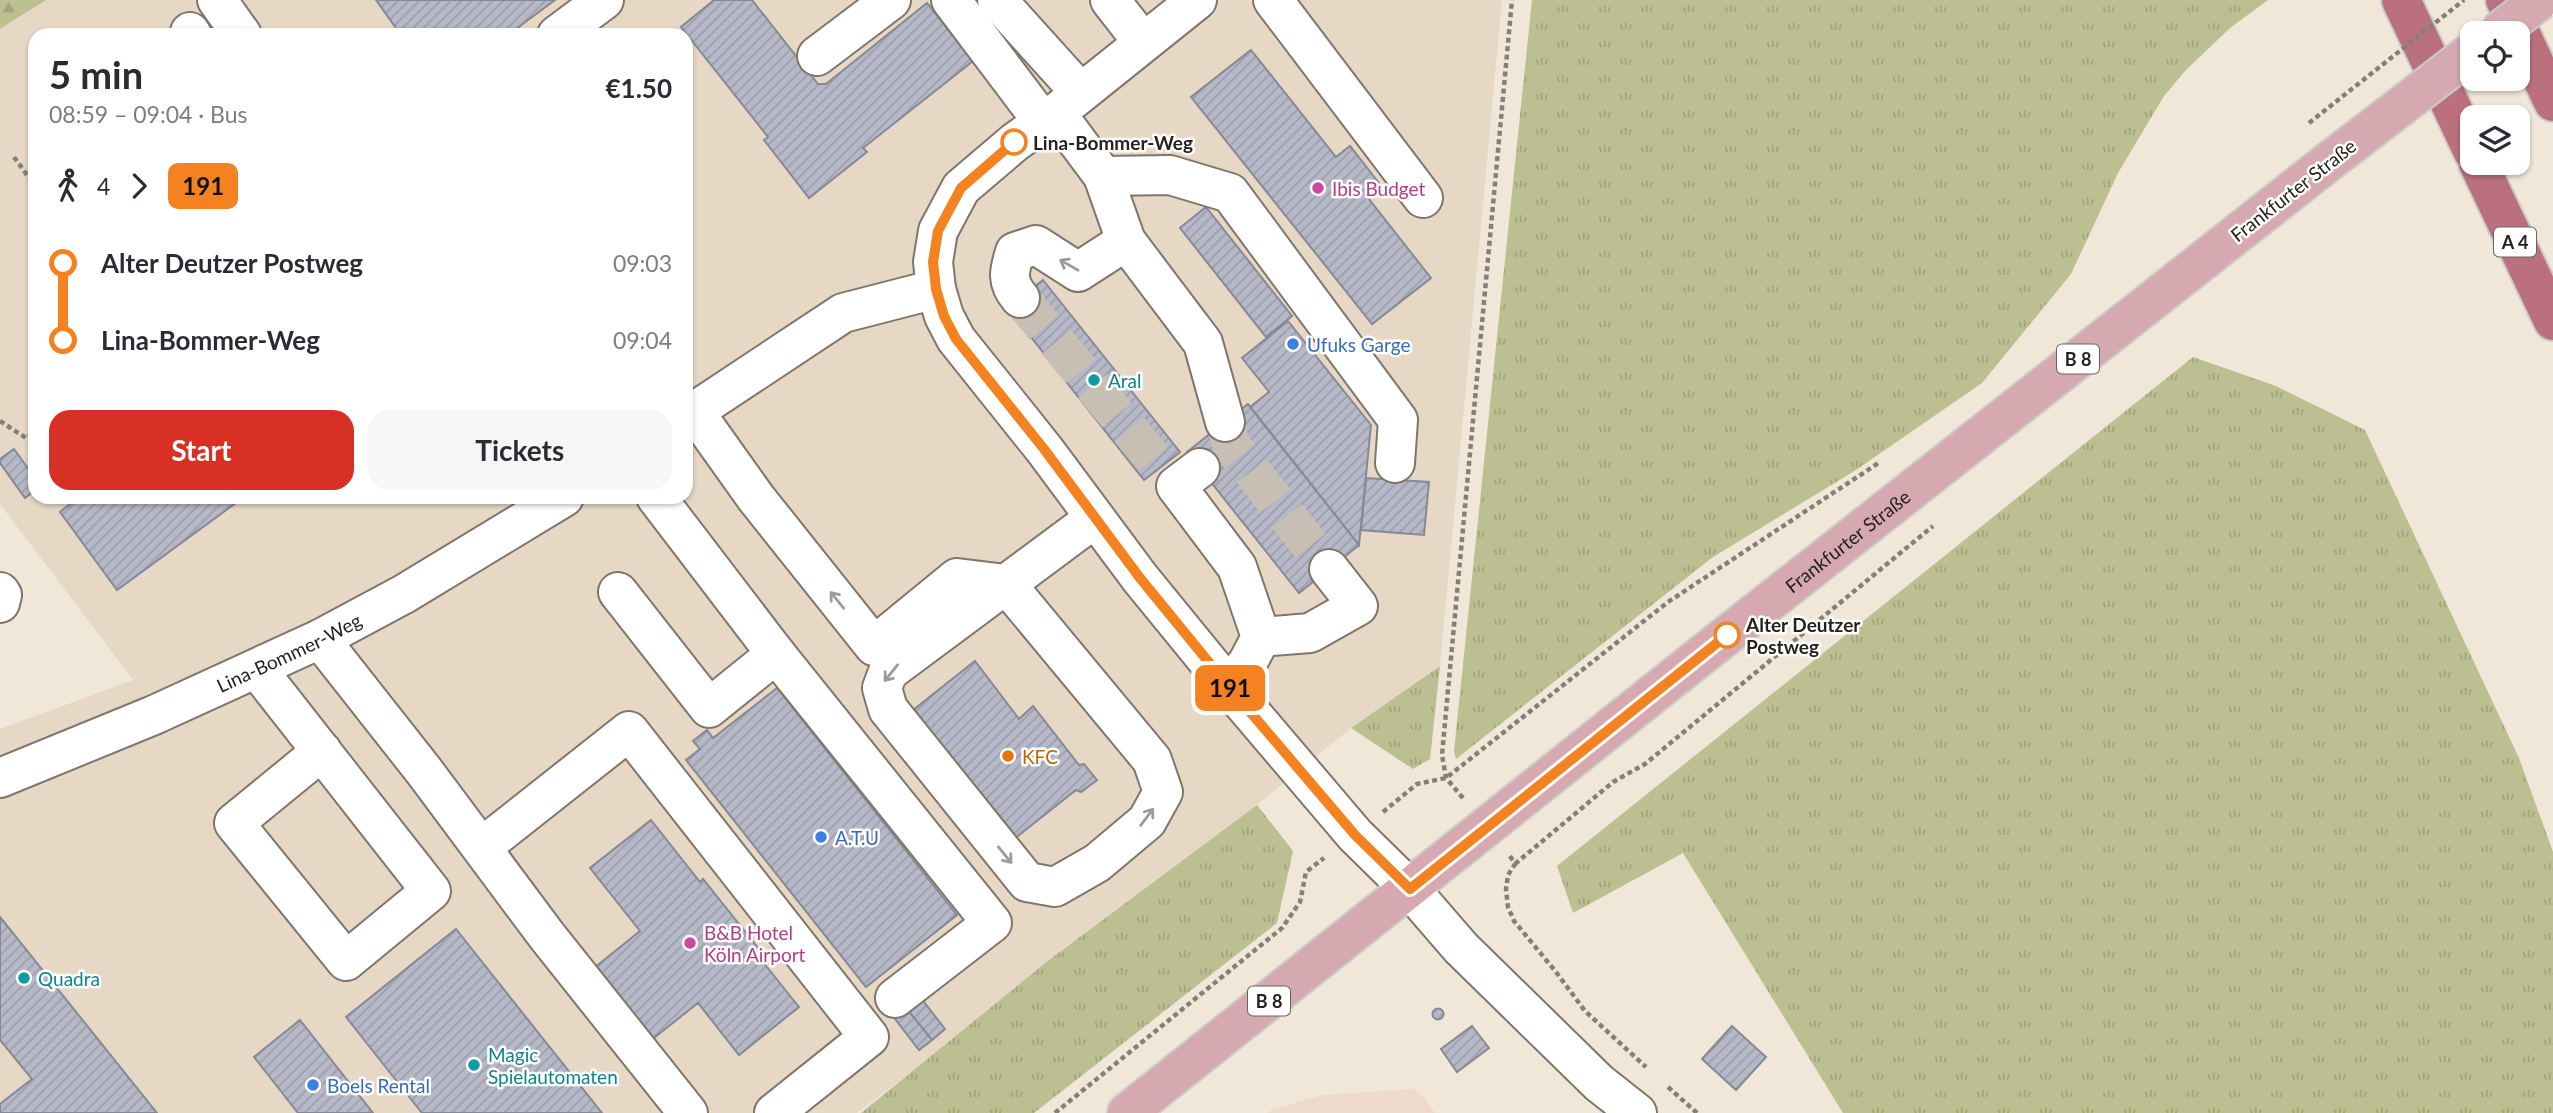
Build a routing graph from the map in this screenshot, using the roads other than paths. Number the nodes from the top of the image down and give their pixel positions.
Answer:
1 (217, 0) edge
2 (604, 0) edge
3 (891, 0) edge
4 (951, 0) edge
5 (997, 0) edge
6 (1110, 0) edge
7 (1197, 0) edge
8 (1273, 0) edge
9 (2401, 0) edge
10 (2505, 0) edge
11 (2540, 0) edge
12 (2513, 21) edge
13 (237, 28) edge
14 (566, 28) edge
15 (1142, 41) junction
16 (817, 56) dead end
17 (2460, 61) edge
18 (2553, 102) edge
19 (1059, 109) junction
20 (2460, 125) edge
21 (2484, 175) edge
22 (1103, 176) junction
23 (1423, 198) dead end
24 (1126, 241) junction
25 (936, 289) junction
26 (1020, 298) tunnel mouth
27 (2553, 321) edge
28 (693, 412) edge
29 (693, 418) edge
30 (1225, 422) tunnel mouth
31 (1395, 463) dead end
32 (1179, 474) tunnel mouth
33 (539, 504) edge
34 (661, 504) edge
35 (514, 511) edge
36 (1095, 518) junction
37 (1329, 569) tunnel mouth
38 (1006, 584) junction
39 (0, 592) edge
40 (618, 592) dead end
41 (0, 603) edge
42 (1261, 637) junction
43 (320, 639) junction
44 (776, 654) junction
45 (257, 669) junction
46 (1229, 687) junction
47 (321, 751) junction
48 (0, 778) edge
49 (482, 847) junction
50 (1410, 889) junction
51 (895, 998) dead end
52 (688, 1113) edge
53 (774, 1113) edge
54 (1127, 1113) edge
55 (1637, 1113) edge

1 - 13 street
2 - 14 street
3 - 16 street
4 - 19 street
5 - 19 street
6 - 15 street
7 - 15 street
8 - 23 street
9 - 20 highway
10 - 18 highway
11 - 12 main road, bridge
15 - 19 street
17 - 50 main road, Frankfurter Straße / B 8, bridge
19 - 22 street
19 - 25 street
21 - 27 highway, A 4
22 - 24 street
22 - 31 street
24 -> 26 street
24 - 30 street
25 - 28 street
25 - 36 street
38 -> 29 street
32 - 42 street
33 - 35 street, Lina-Bommer-Weg
34 - 44 street
35 - 43 street, Lina-Bommer-Weg
36 - 38 street
36 - 46 street
37 - 42 street
38 -> 38 street
39 - 41 street
40 - 44 street
42 - 46 street
43 - 45 street, Lina-Bommer-Weg
43 - 49 street
44 - 51 street
45 - 47 street
45 - 48 street, Lina-Bommer-Weg
46 - 50 street
47 - 47 street
49 - 52 street
49 - 53 street
50 - 54 main road, Frankfurter Straße / B 8
50 - 55 street

